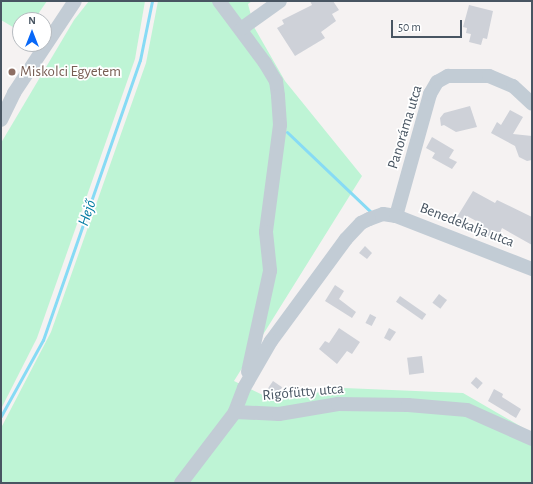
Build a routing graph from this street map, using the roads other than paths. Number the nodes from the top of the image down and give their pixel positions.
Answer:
1 (75, 1) edge
2 (219, 1) edge
3 (280, 1) edge
4 (241, 29) junction
5 (532, 104) edge
6 (1, 120) edge
7 (393, 215) junction
8 (532, 268) edge
9 (244, 388) junction
10 (235, 412) junction
11 (532, 438) edge
12 (181, 483) edge

1 - 6 street
2 - 4 street
3 - 4 street
4 - 9 street
5 - 7 street, Panoráma utca
7 - 8 street, Benedekalja utca
7 - 9 street, Rigófütty utca
9 - 10 street, Rigófütty utca
10 - 11 street, Rigófütty utca
10 - 12 street

